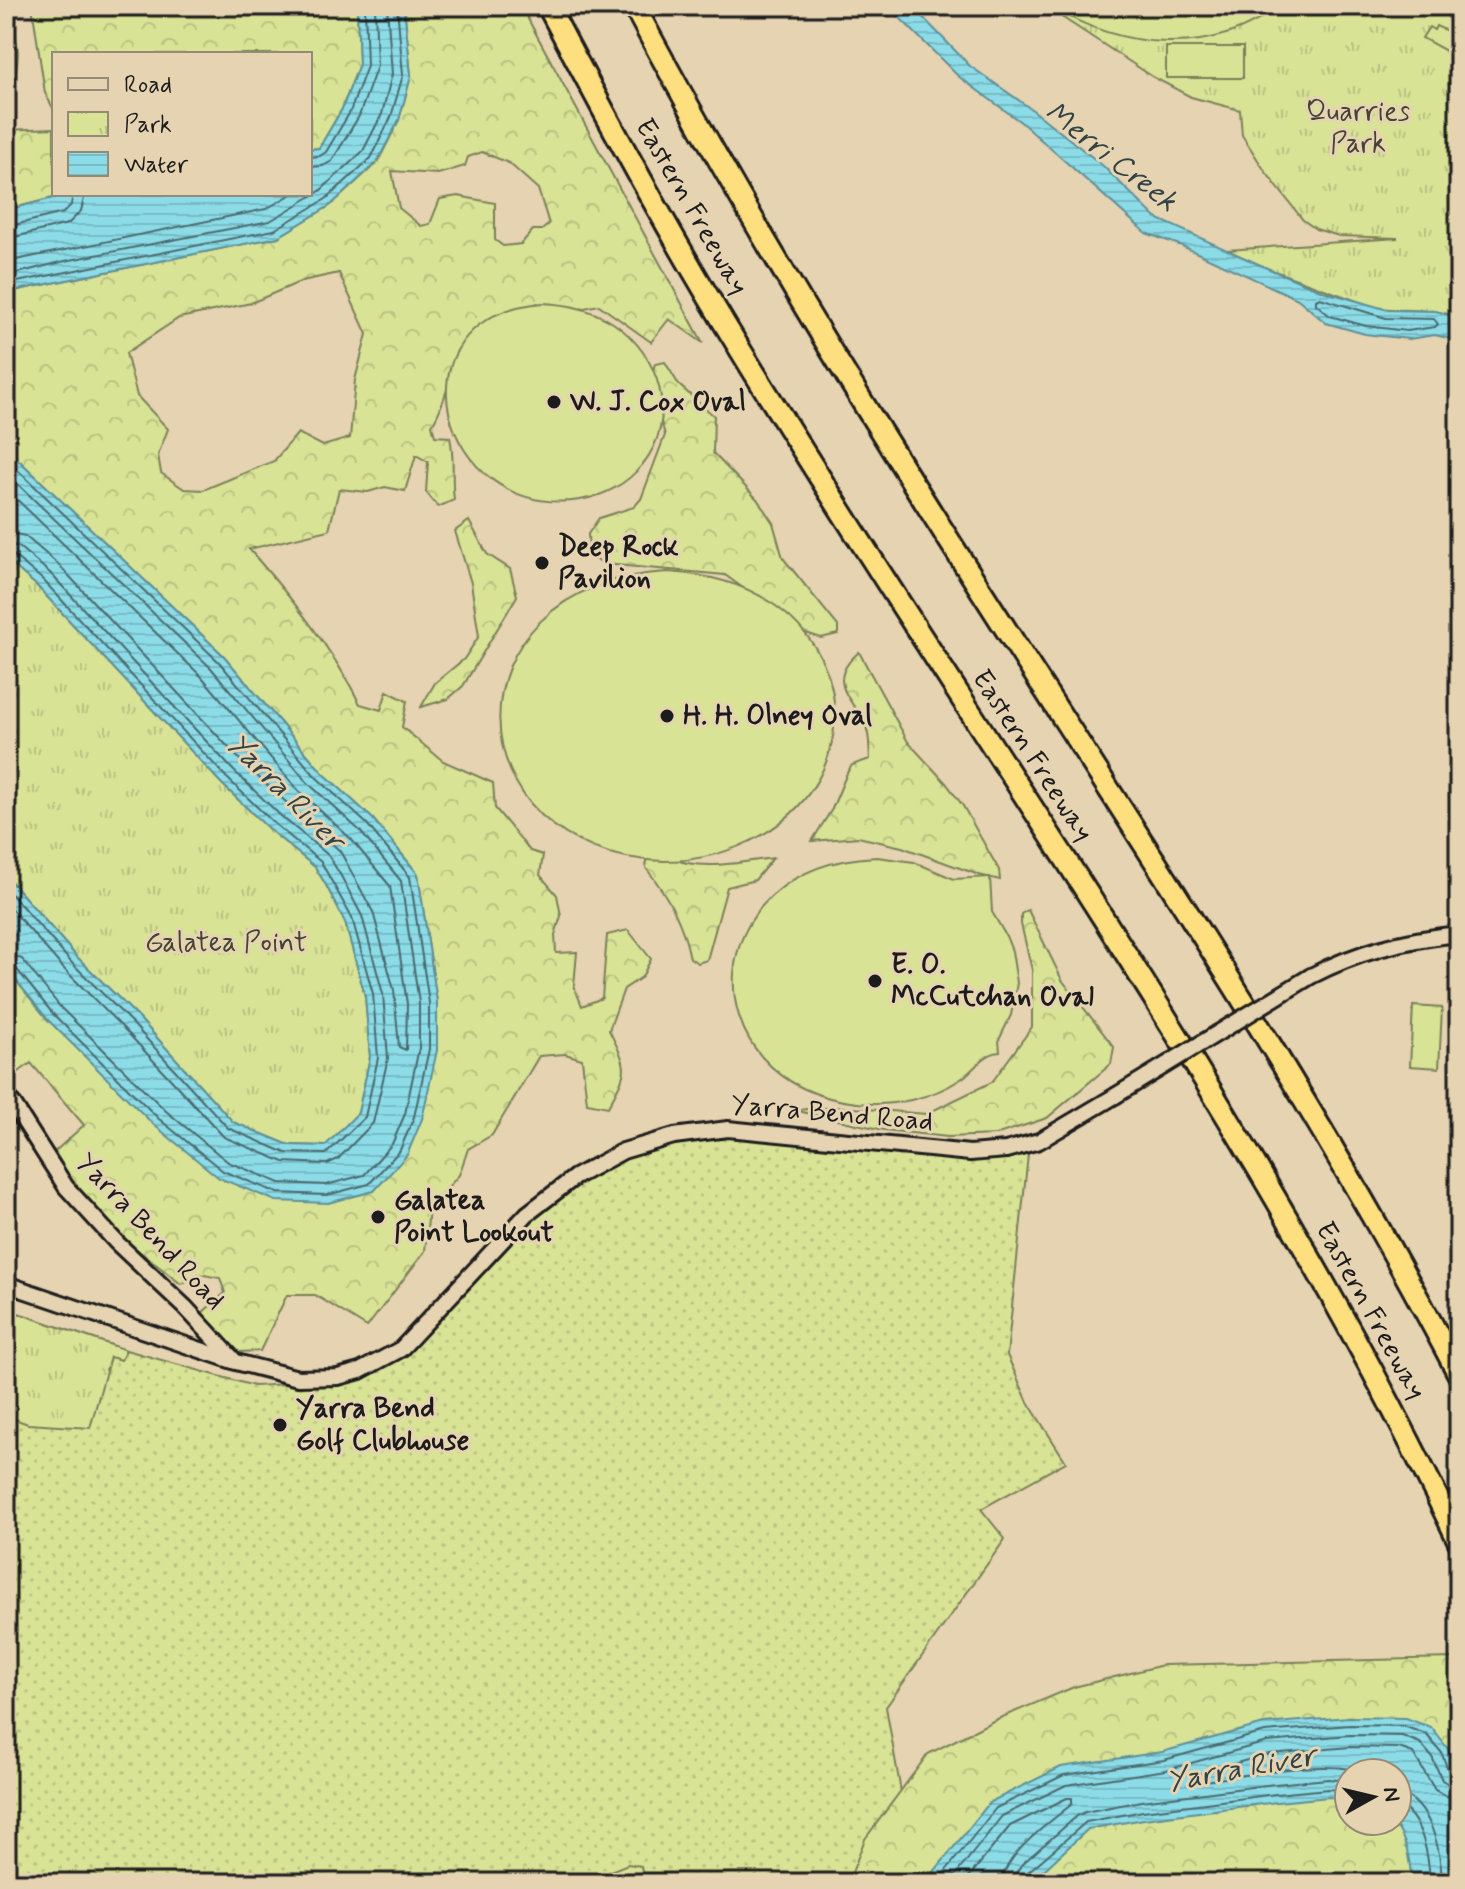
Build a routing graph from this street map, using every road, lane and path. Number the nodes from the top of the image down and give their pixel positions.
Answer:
1 (548, 6) edge
2 (634, 6) edge
3 (1459, 934) edge
4 (6, 1093) edge
5 (6, 1284) edge
6 (236, 1362) junction
7 (1459, 1375) edge
8 (1459, 1542) edge

1 - 8 highway, Eastern Freeway
2 - 7 highway, Eastern Freeway
3 - 6 street, Yarra Bend Road, bridge
4 - 6 street, Yarra Bend Road
5 - 6 street, Yarra Bend Road

